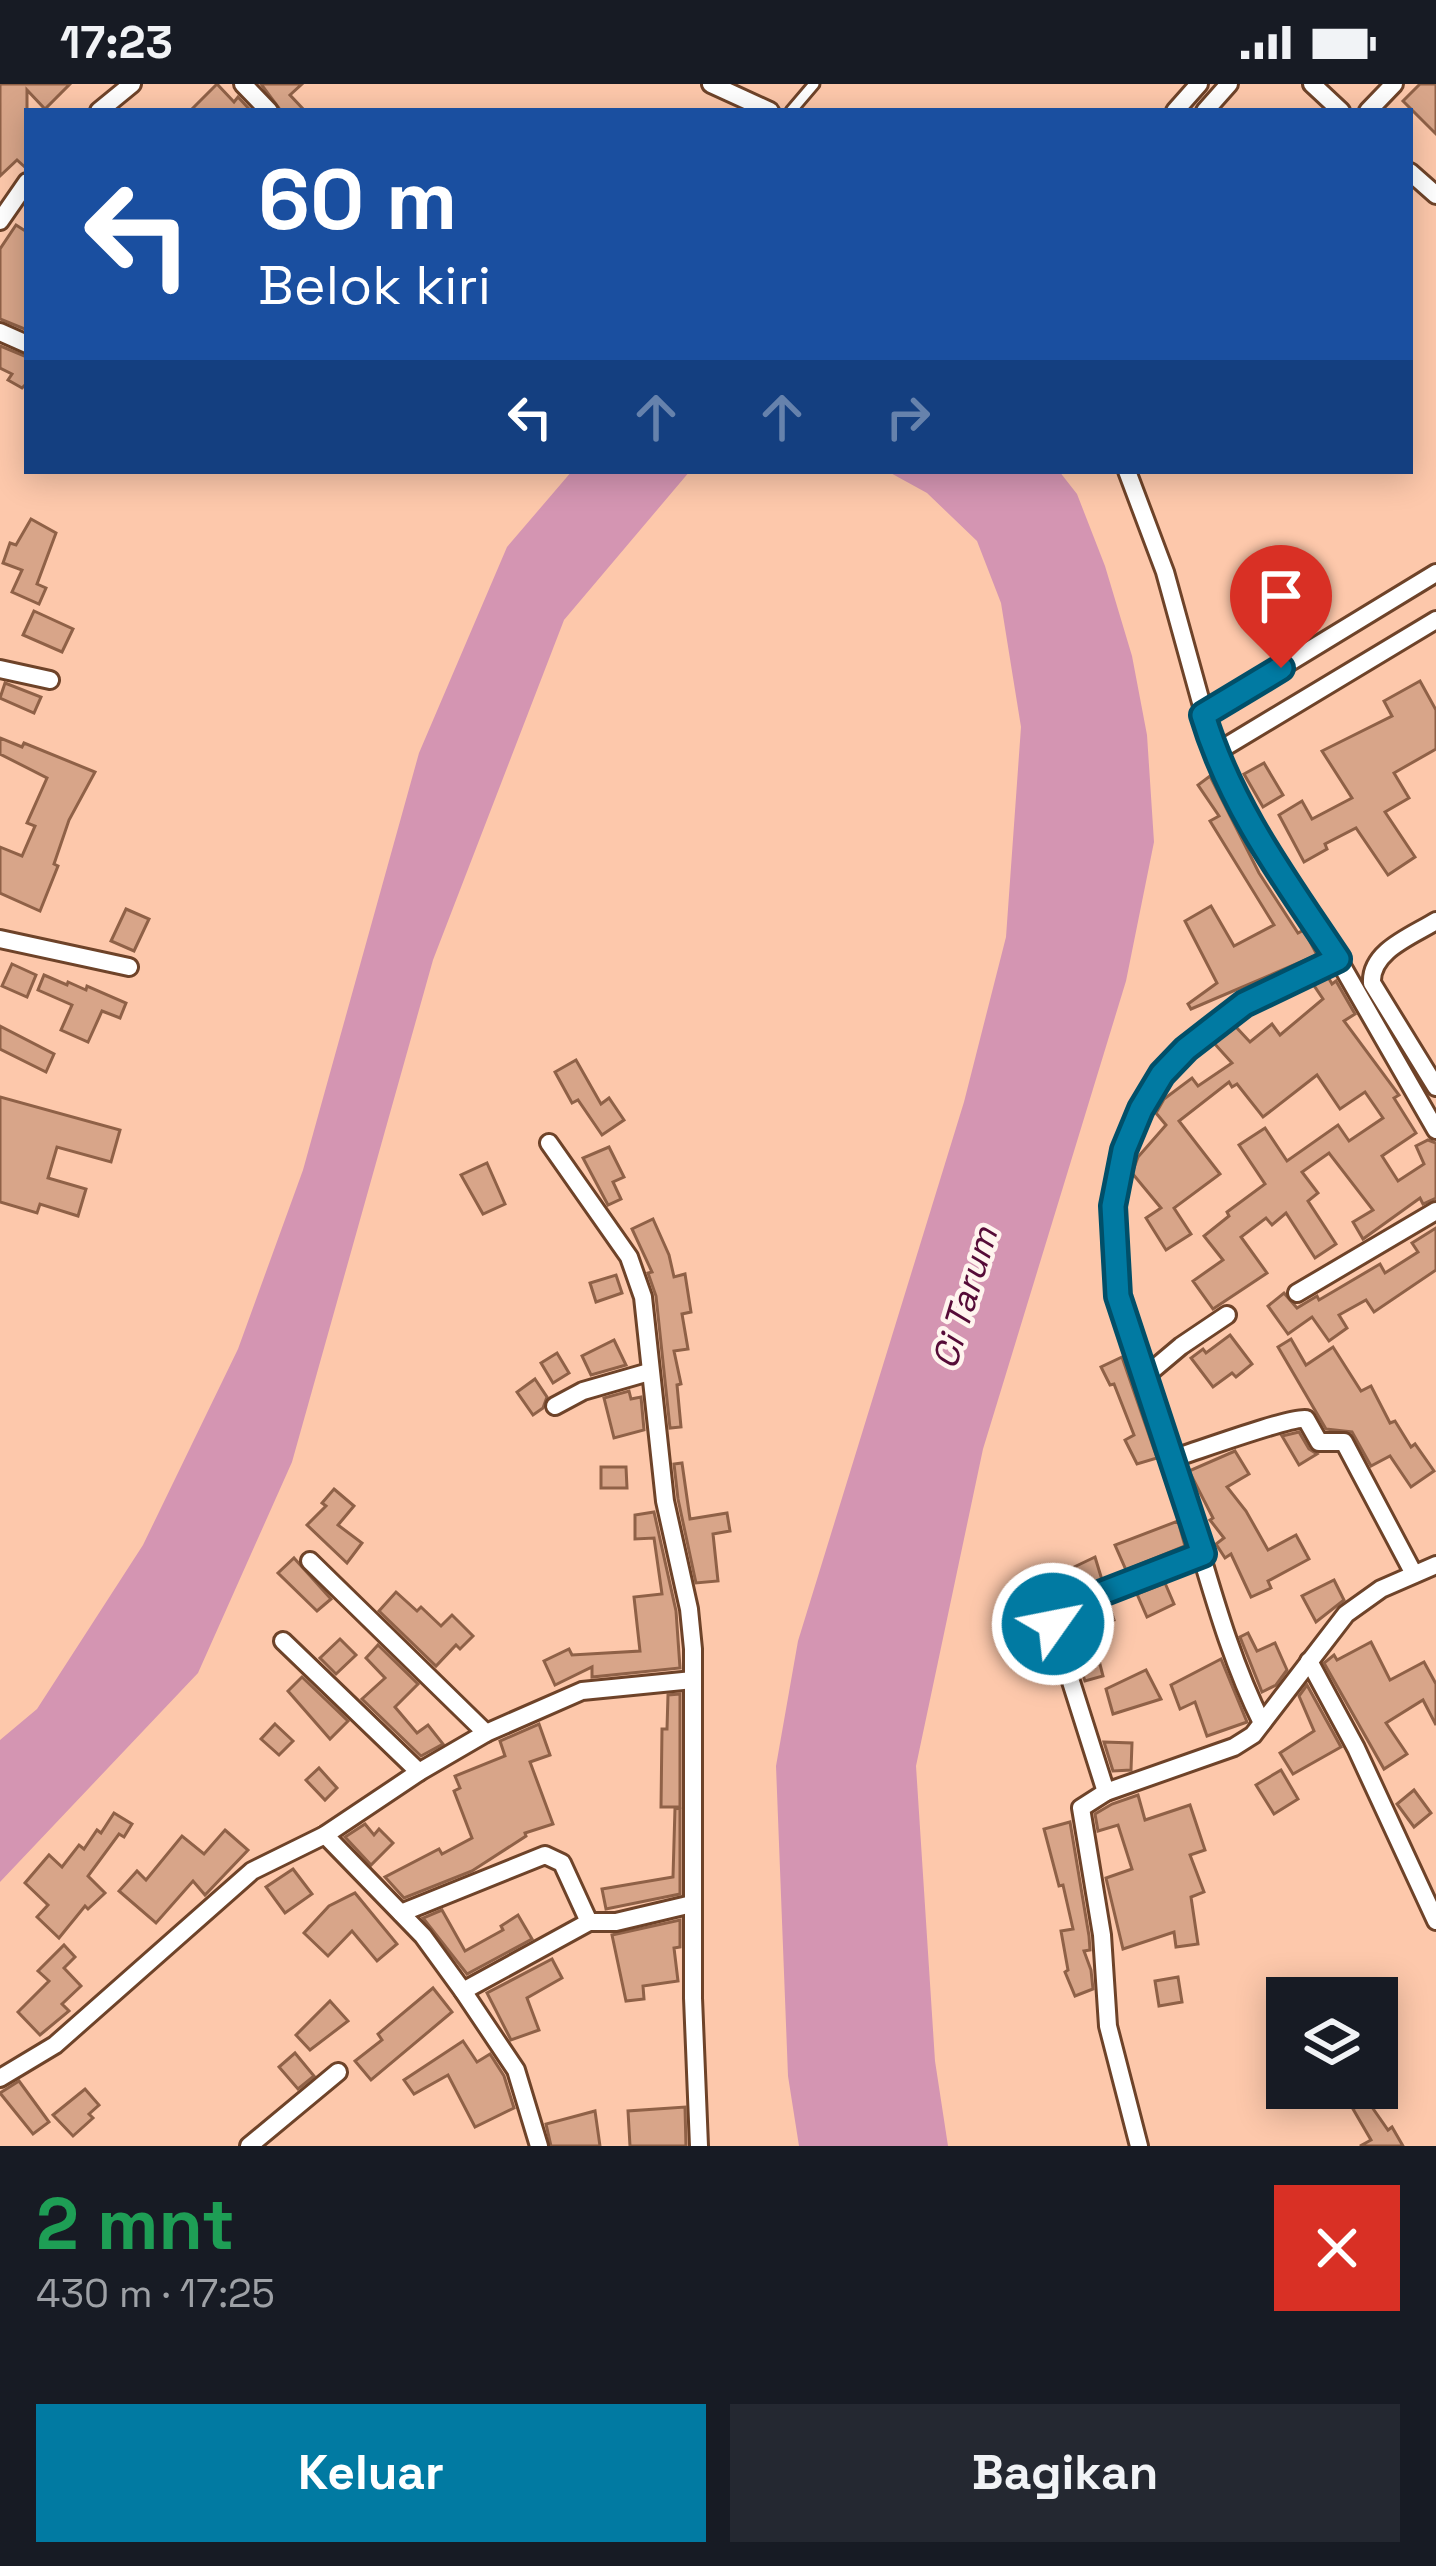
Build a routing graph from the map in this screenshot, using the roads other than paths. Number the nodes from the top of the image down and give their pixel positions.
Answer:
1 (132, 84) edge
2 (243, 84) edge
3 (711, 84) edge
4 (814, 84) edge
5 (1199, 84) edge
6 (1229, 84) edge
7 (1312, 84) edge
8 (1394, 84) edge
9 (103, 108) edge
10 (265, 108) edge
11 (763, 108) edge
12 (794, 108) edge
13 (1177, 108) edge
14 (1208, 108) edge
15 (1338, 108) edge
16 (1371, 108) edge
17 (1413, 175) edge
18 (24, 186) edge
19 (1436, 195) edge
20 (0, 221) edge
21 (1128, 474) edge
22 (1436, 573) edge
23 (1436, 620) edge
24 (0, 669) edge
25 (50, 680) dead end
26 (1203, 715) junction
27 (1214, 753) junction
28 (1436, 921) edge
29 (0, 939) edge
30 (1338, 959) junction
31 (129, 967) dead end
32 (1436, 1087) edge
33 (1436, 1130) edge
34 (549, 1143) dead end
35 (1436, 1211) edge
36 (1297, 1293) dead end
37 (1227, 1315) dead end
38 (649, 1372) junction
39 (1143, 1378) junction
40 (555, 1406) dead end
41 (1171, 1459) junction
42 (1203, 1554) junction
43 (310, 1561) dead end
44 (1436, 1564) edge
45 (1414, 1574) junction
46 (283, 1641) dead end
47 (1310, 1661) junction
48 (693, 1680) junction
49 (1262, 1724) junction
50 (486, 1733) junction
51 (419, 1772) junction
52 (1106, 1792) junction
53 (325, 1835) junction
54 (692, 1904) junction
55 (401, 1913) junction
56 (1436, 1921) edge
57 (589, 1922) junction
58 (464, 1991) junction
59 (338, 2072) dead end
60 (0, 2078) edge
61 (249, 2146) edge
62 (539, 2146) edge
63 (699, 2146) edge
64 (1139, 2146) edge

1 - 9 street
2 - 10 street
3 - 11 street
4 - 12 lane
5 - 13 street
6 - 14 street
7 - 15 street
8 - 16 street
17 - 19 street
18 - 20 street
21 - 26 street
22 - 26 street
23 - 27 street
24 - 25 street
26 - 27 street
27 - 30 street
28 - 32 street
29 - 31 street
30 - 33 street
30 - 39 street
34 - 38 street
35 - 36 street
37 - 39 street
38 - 40 street
38 - 48 street
39 - 41 street
41 - 42 street
41 - 45 street
42 - 49 street
42 - 52 street
43 - 50 street
44 - 45 street
45 - 47 street
46 - 51 street
47 - 49 street
47 - 56 street
48 - 50 street
48 - 54 street
49 - 52 street
50 - 51 street
51 - 53 street
52 - 64 street
53 - 55 street
53 - 60 street
54 - 57 street
54 - 63 street
55 - 57 street
55 - 58 street
57 - 58 street
58 - 62 street
59 - 61 street

